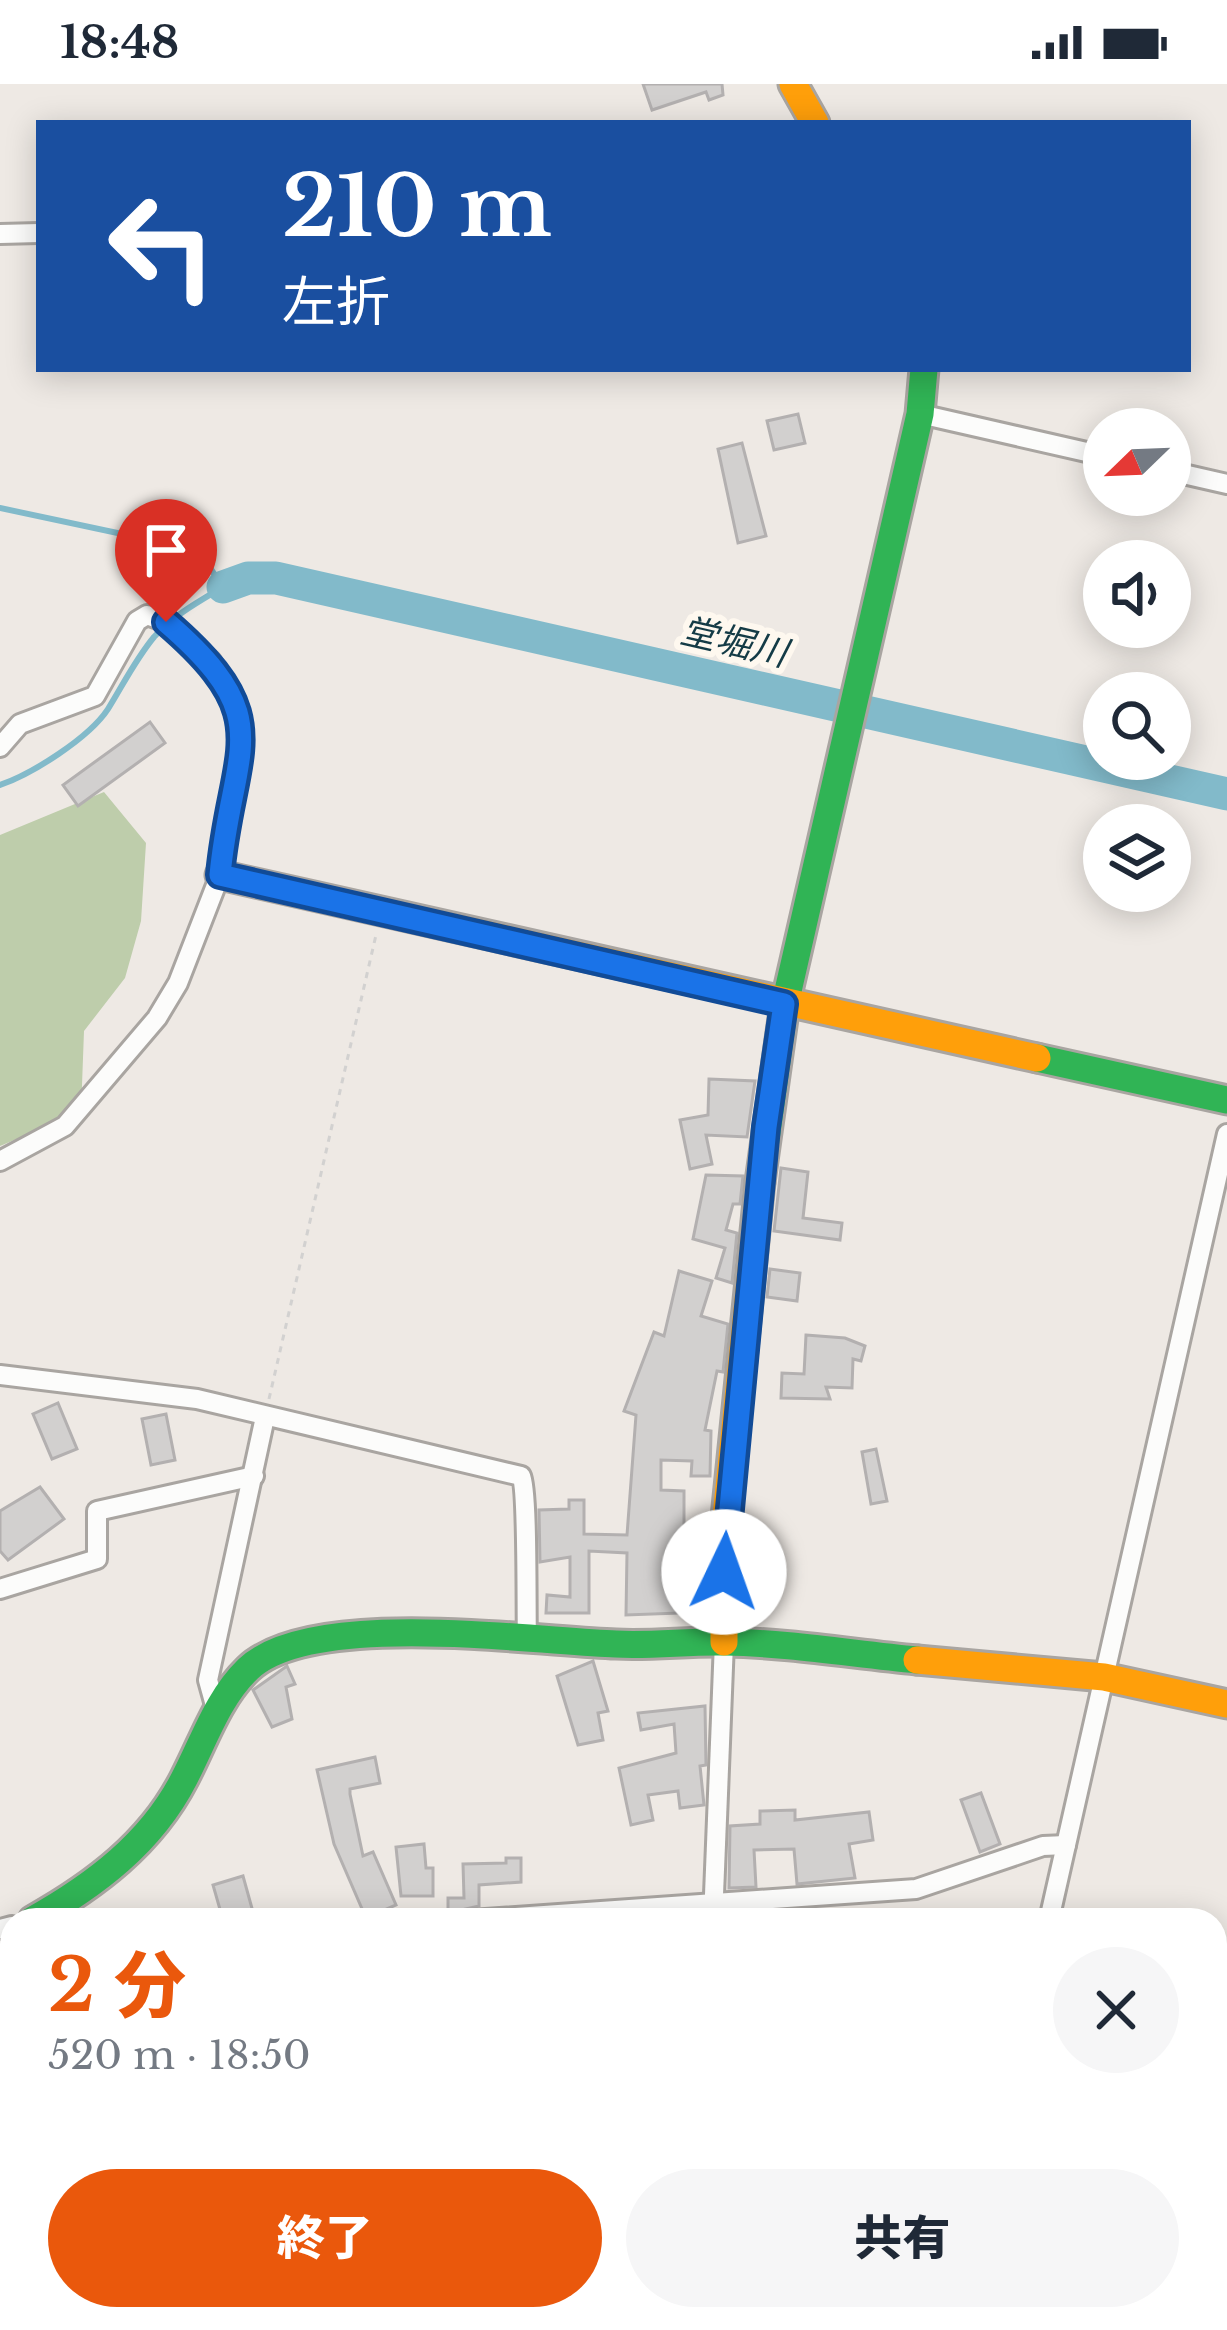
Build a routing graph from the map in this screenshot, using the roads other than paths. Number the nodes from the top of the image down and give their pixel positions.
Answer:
1 (794, 84) edge
2 (813, 120) edge
3 (36, 233) edge
4 (0, 234) edge
5 (924, 372) edge
6 (920, 414) junction
7 (1083, 451) edge
8 (1191, 476) edge
9 (1227, 484) edge
10 (0, 747) edge
11 (220, 875) junction
12 (784, 1004) junction
13 (1227, 1100) edge
14 (1227, 1134) edge
15 (0, 1161) edge
16 (0, 1375) edge
17 (265, 1418) junction
18 (254, 1476) junction
19 (0, 1589) edge
20 (527, 1640) junction
21 (724, 1642) junction
22 (1105, 1677) junction
23 (1227, 1704) edge
24 (216, 1709) junction
25 (1066, 1845) junction
26 (56, 1908) edge
27 (713, 1908) edge
28 (741, 1908) edge
29 (1052, 1908) edge

1 - 2 street
3 - 4 street
5 - 6 street
6 - 7 street
6 - 12 street
8 - 9 street
10 - 11 street
11 - 12 street
11 - 15 street
12 - 13 street
12 - 21 street
14 - 22 street
16 - 17 street
17 - 18 street
17 - 20 street
18 - 19 street
18 - 24 street
20 - 21 street
20 - 24 street
21 - 22 street
21 - 27 street
22 - 23 street
22 - 25 street
24 - 26 street
25 - 28 street
25 - 29 street

